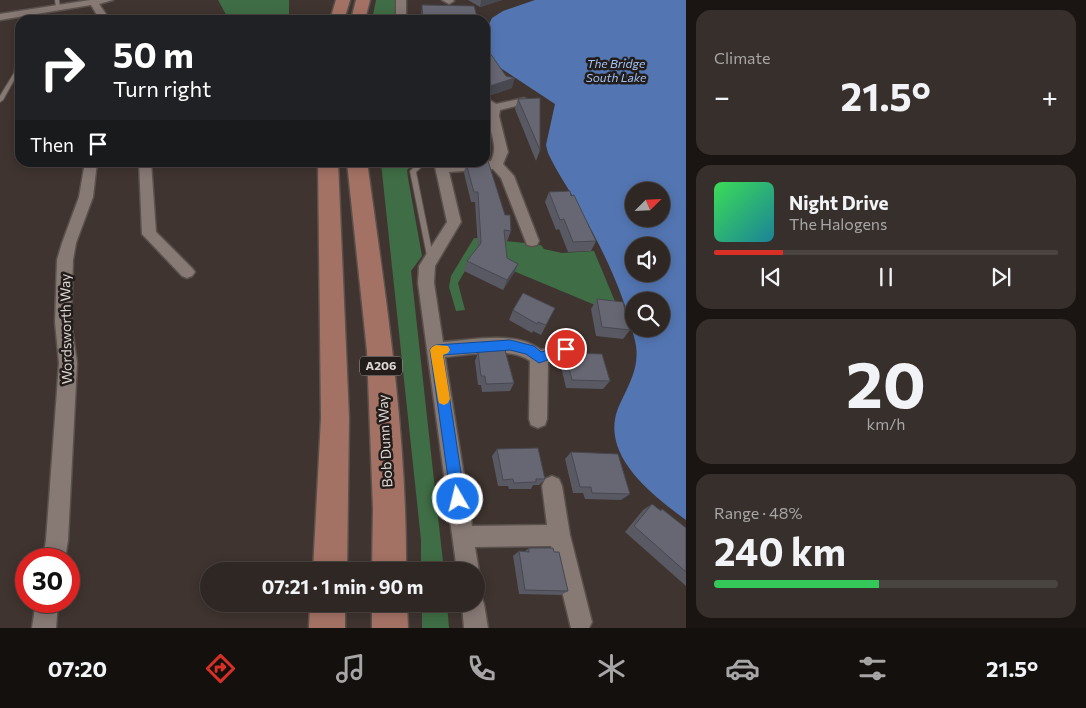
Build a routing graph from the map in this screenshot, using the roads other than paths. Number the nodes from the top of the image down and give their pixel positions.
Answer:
1 (108, 0) edge
2 (343, 0) edge
3 (363, 0) edge
4 (401, 0) edge
5 (93, 2) junction
6 (57, 4) edge
7 (102, 15) edge
8 (338, 15) edge
9 (359, 15) edge
10 (401, 15) edge
11 (0, 17) edge
12 (15, 75) edge
13 (0, 100) edge
14 (524, 101) edge
15 (490, 104) edge
16 (490, 108) edge
17 (490, 166) edge
18 (496, 166) junction
19 (90, 167) edge
20 (145, 167) edge
21 (328, 167) edge
22 (358, 167) edge
23 (418, 167) edge
24 (440, 167) edge
25 (532, 241) dead end
26 (430, 261) junction
27 (187, 272) dead end
28 (566, 349) dead end
29 (436, 350) junction
30 (539, 358) junction
31 (538, 419) dead end
32 (552, 486) dead end
33 (559, 535) junction
34 (463, 536) junction
35 (56, 548) edge
36 (331, 562) edge
37 (390, 562) edge
38 (467, 562) edge
39 (328, 612) edge
40 (390, 612) edge
41 (474, 612) edge
42 (46, 613) edge
43 (580, 622) dead end
44 (44, 628) edge
45 (327, 628) edge
46 (390, 628) edge
47 (476, 628) edge

1 - 5 street
2 - 8 main road
3 - 9 main road
4 - 10 street
5 - 6 street
5 - 7 street
6 - 11 street
12 - 13 lane
14 - 15 street
16 - 18 street
17 - 18 street
18 - 25 street
19 - 35 street, Wordsworth Way
20 - 27 street
21 - 36 main road
22 - 37 main road, Bob Dunn Way / A206
23 - 26 lane
24 - 26 street
26 - 29 street
28 - 30 street
29 - 30 street
29 - 34 street
30 - 31 street
32 - 33 street
33 - 34 street
33 - 43 street
34 - 38 street
39 - 45 main road
40 - 46 main road
41 - 47 street
42 - 44 street

